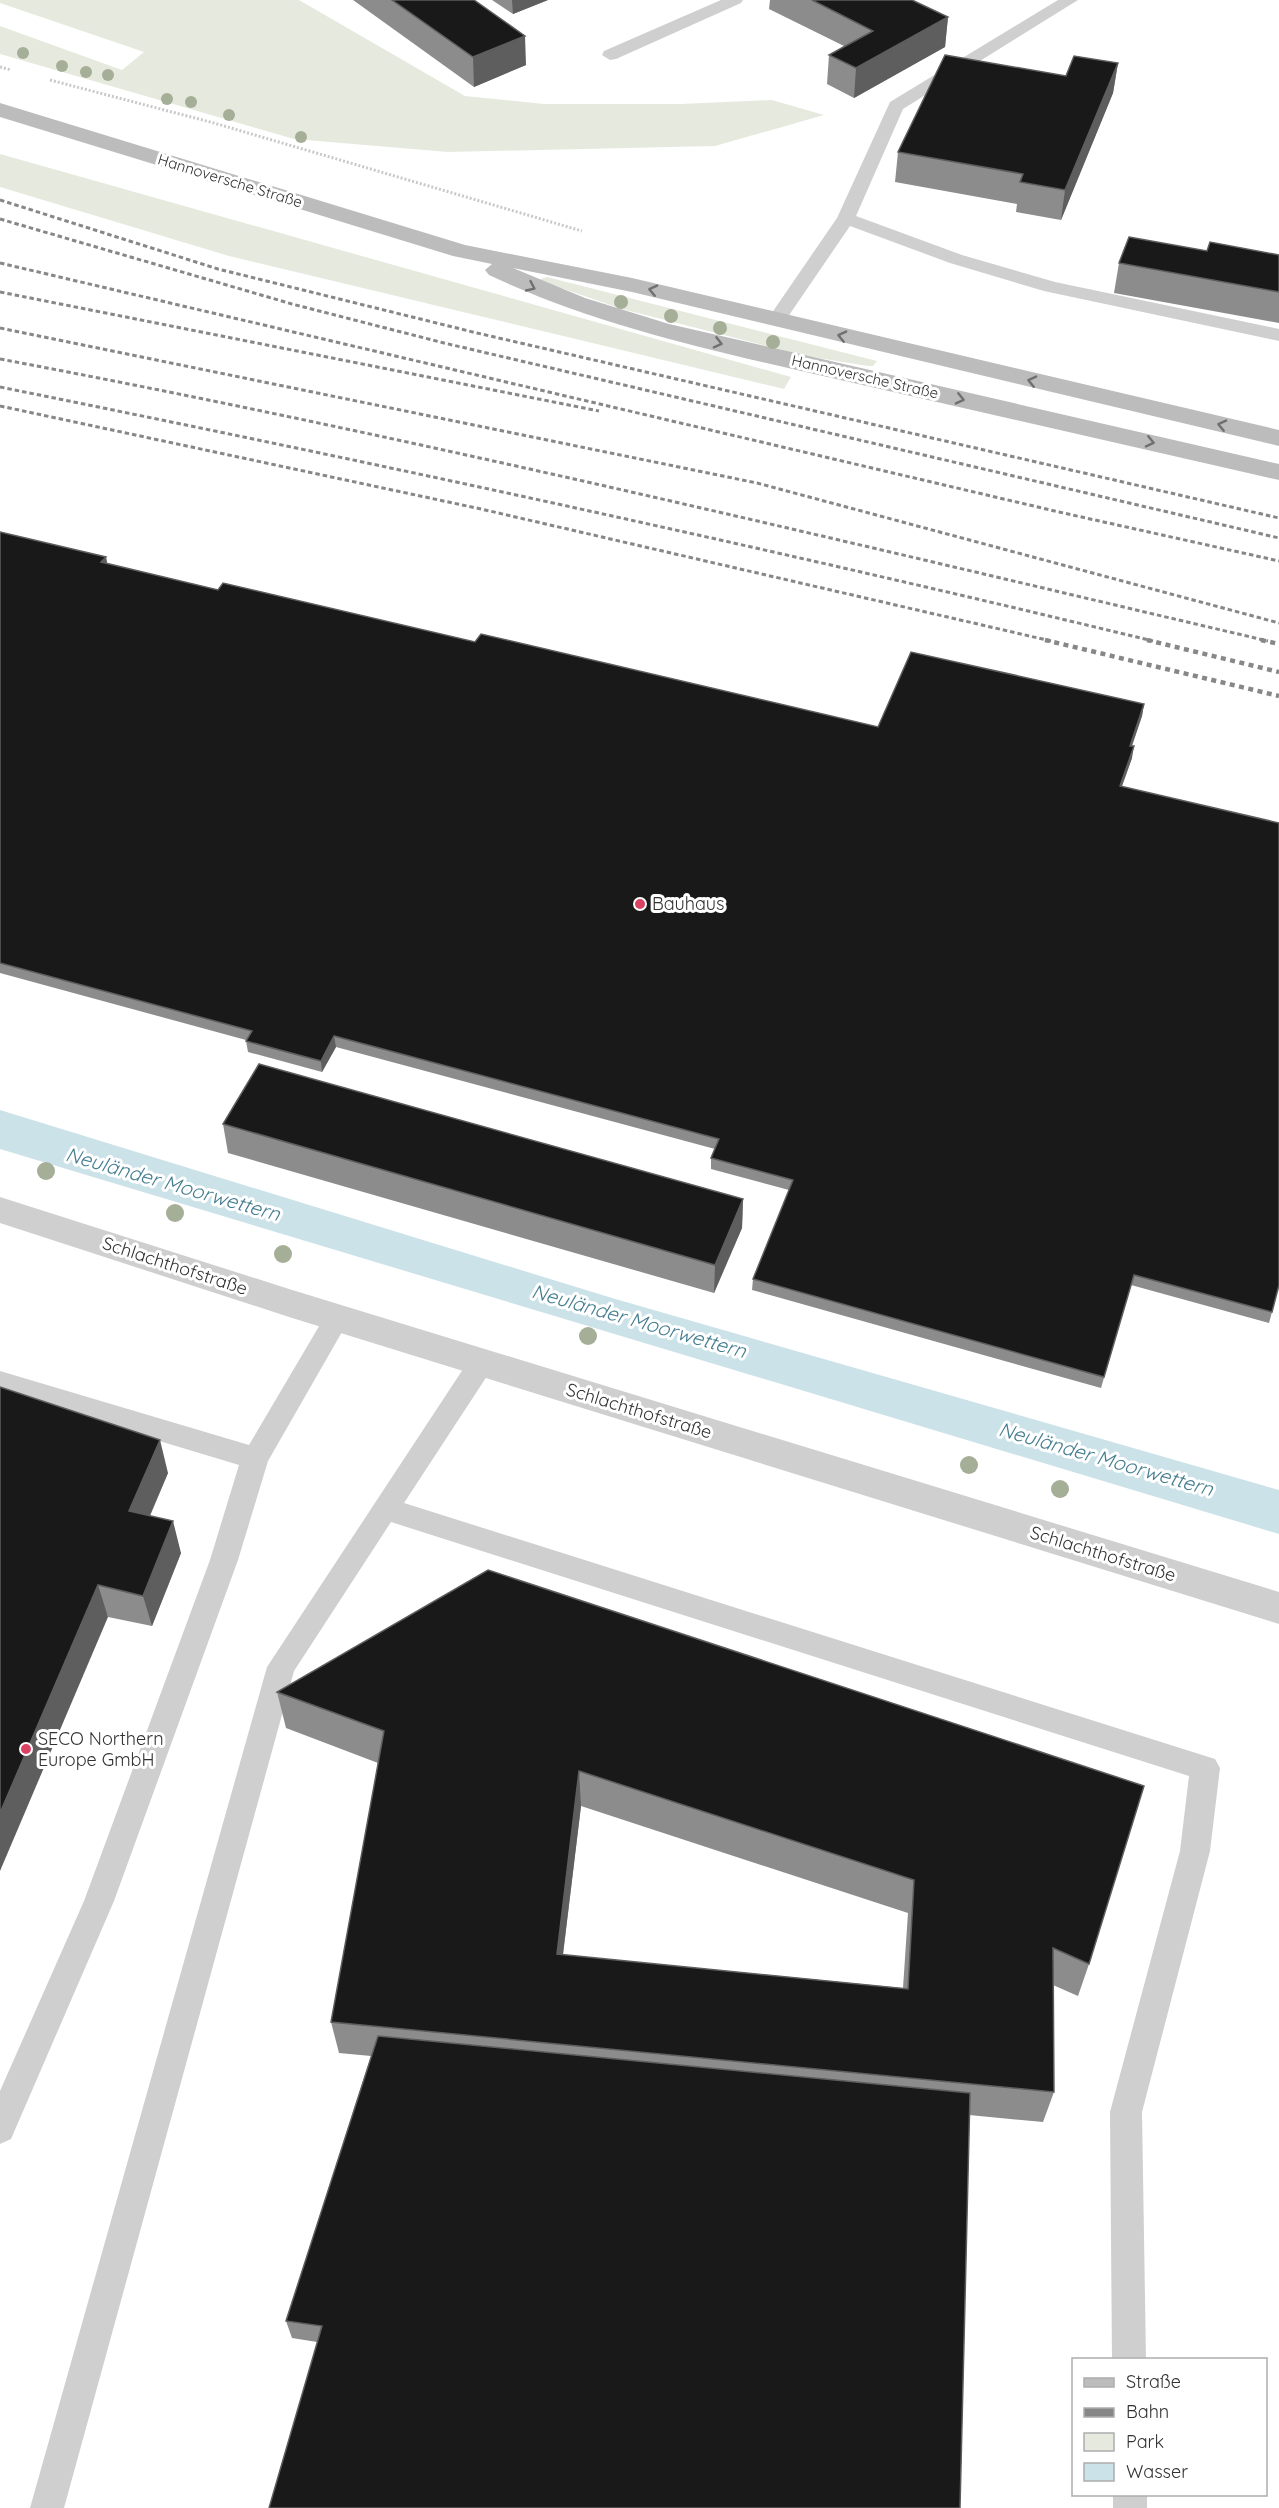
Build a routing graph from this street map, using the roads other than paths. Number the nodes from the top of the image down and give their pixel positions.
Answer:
1 (735, 0) edge
2 (1070, 0) edge
3 (610, 55) dead end
4 (0, 110) edge
5 (846, 218) junction
6 (460, 251) junction
7 (776, 320) junction
8 (1279, 335) edge
9 (1279, 438) edge
10 (1279, 472) edge
11 (0, 1210) edge
12 (337, 1317) junction
13 (482, 1362) junction
14 (0, 1382) edge
15 (255, 1458) junction
16 (386, 1509) junction
17 (1279, 1608) edge
18 (0, 2128) edge
19 (1128, 2358) edge
20 (47, 2508) edge

1 - 3 lane
2 - 5 lane
4 - 6 main road, Hannoversche Straße
5 - 7 lane
5 - 8 lane
7 -> 6 main road, Hannoversche Straße
6 -> 10 main road, Hannoversche Straße
9 -> 7 main road, Hannoversche Straße
11 - 12 street, Schlachthofstraße
12 - 13 street, Schlachthofstraße
12 - 15 lane
13 - 16 lane
13 - 17 street, Schlachthofstraße
14 - 15 lane
15 - 18 lane
16 - 19 lane
16 - 20 lane

